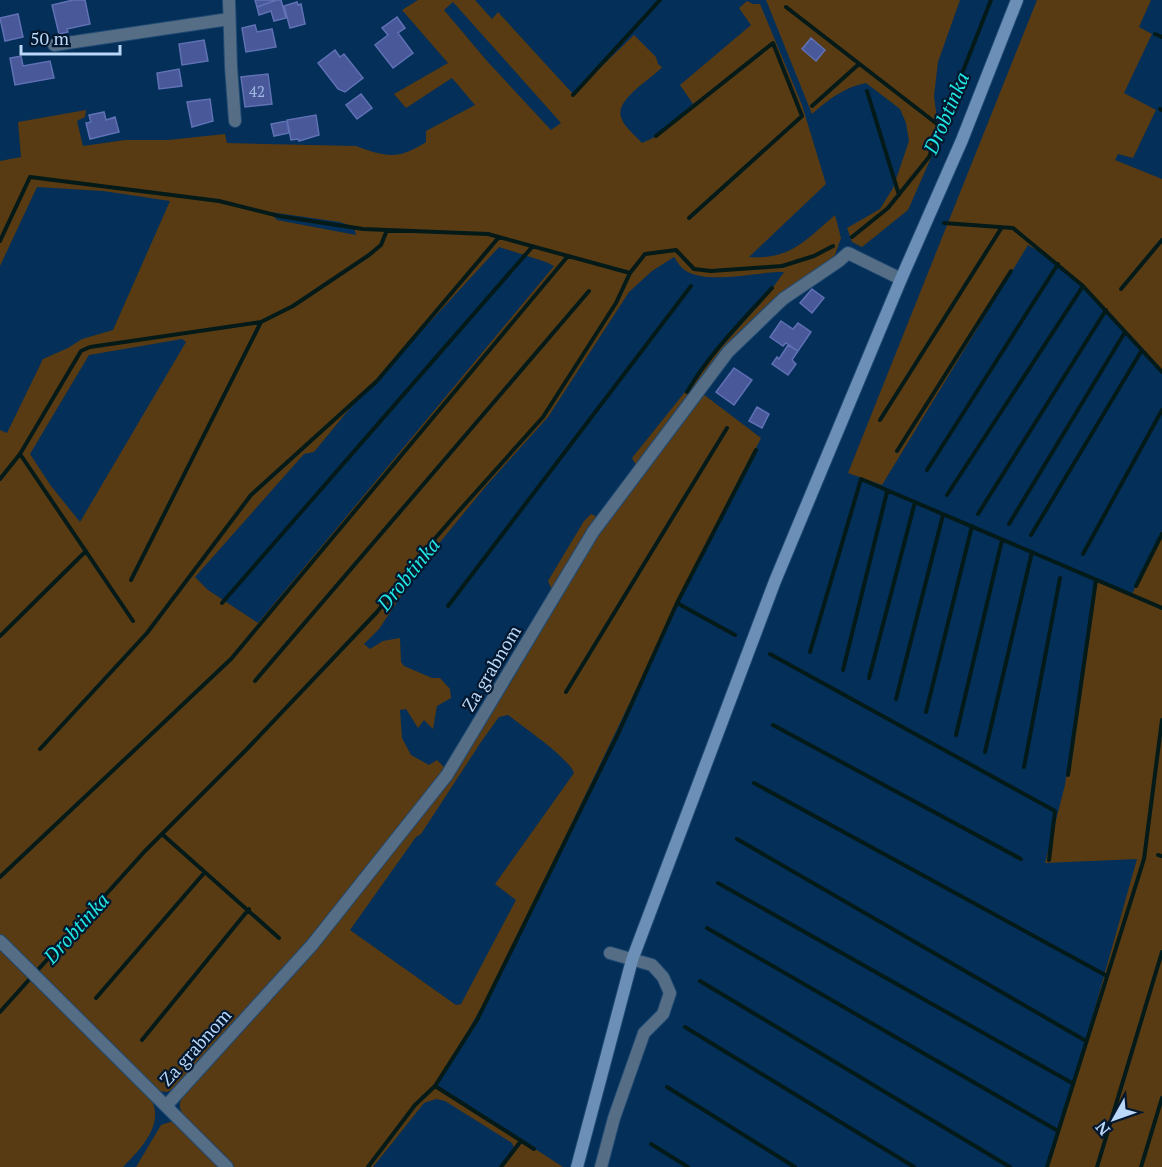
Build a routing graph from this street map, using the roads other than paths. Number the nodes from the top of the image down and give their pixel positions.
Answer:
1 (229, 0) edge
2 (1017, 0) edge
3 (229, 19) junction
4 (54, 45) dead end
5 (235, 122) dead end
6 (901, 279) junction
7 (0, 941) edge
8 (610, 953) dead end
9 (632, 960) junction
10 (166, 1106) junction
11 (227, 1167) edge
12 (577, 1167) edge
13 (601, 1167) edge

1 - 3 street
2 - 6 main road
3 - 4 street
3 - 5 street
6 - 9 main road
6 - 10 street, Za grabnom
7 - 10 street, Za grabnom
8 - 9 street
9 - 12 main road
9 - 13 street
10 - 11 street, Za grabnom

